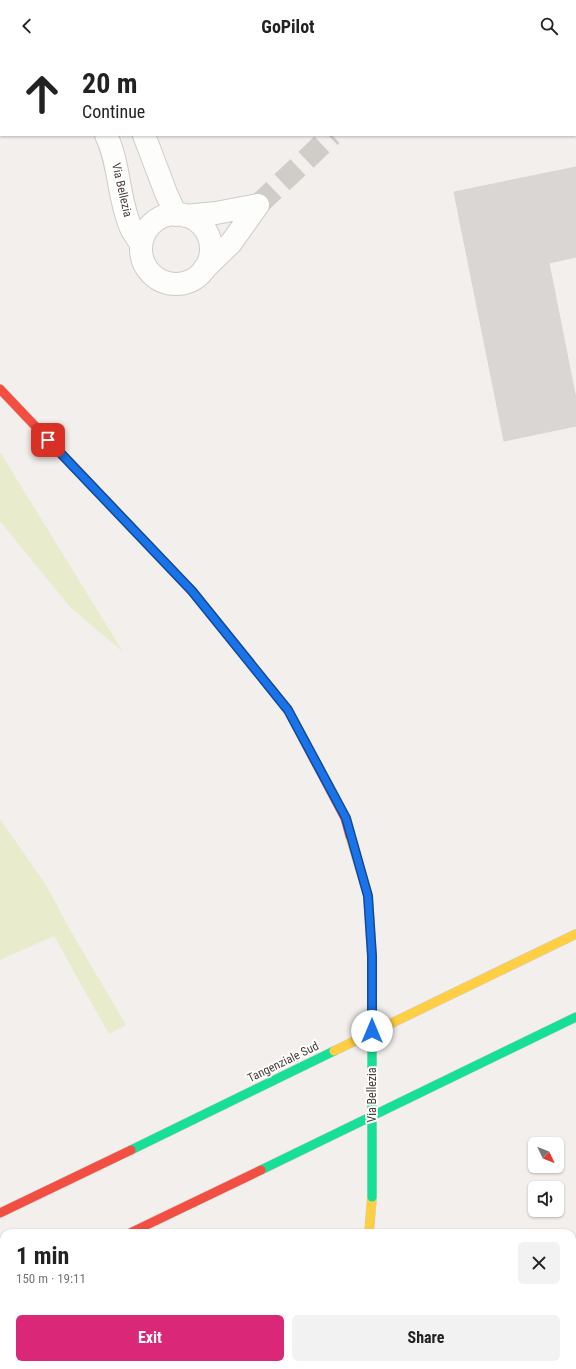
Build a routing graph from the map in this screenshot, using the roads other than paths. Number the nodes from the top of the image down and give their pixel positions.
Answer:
1 (107, 136) edge
2 (144, 136) edge
3 (181, 215) junction
4 (141, 244) junction
5 (204, 270) junction
6 (0, 389) edge
7 (576, 934) edge
8 (576, 1017) edge
9 (0, 1213) edge
10 (138, 1229) edge
11 (369, 1229) edge

1 - 4 street, Via Bellezia
2 - 3 street
3 - 4 street, Via Bellezia
3 - 5 street
3 - 5 street, Via Bellezia
4 - 5 street, Via Bellezia
6 - 11 main road, Via Bellezia, bridge
7 - 9 main road, Tangenziale Sud
8 - 10 main road

